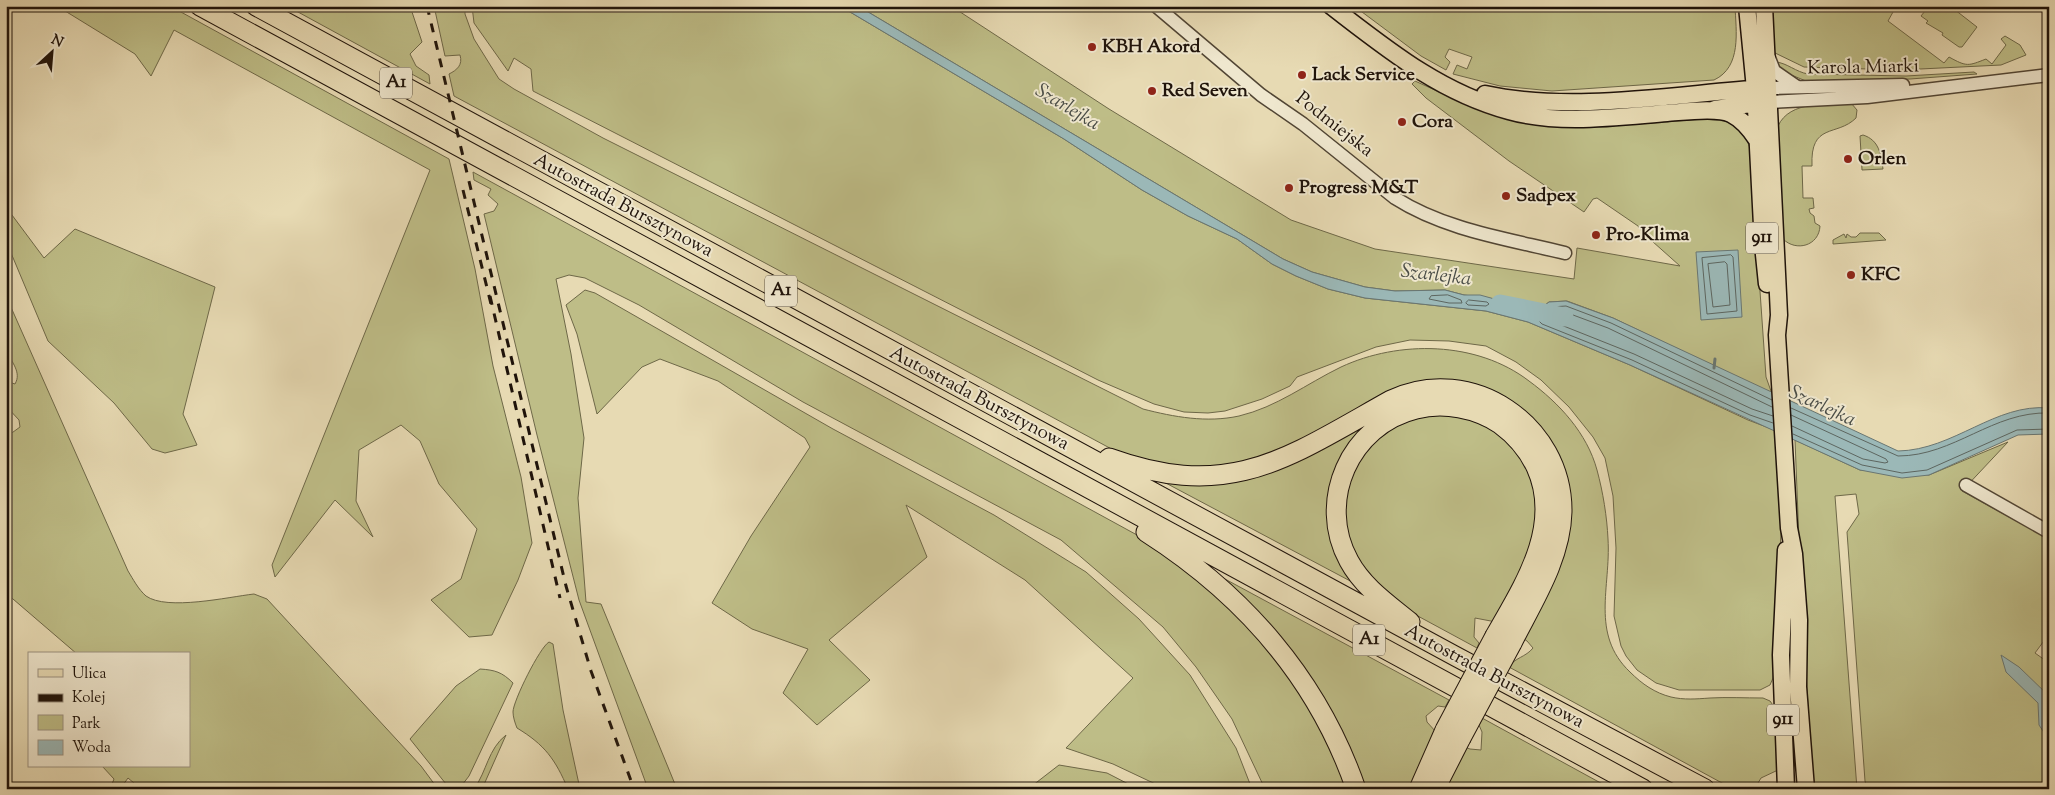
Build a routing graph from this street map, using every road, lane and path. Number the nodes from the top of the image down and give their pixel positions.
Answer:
1 (200, 6) edge
2 (256, 6) edge
3 (1156, 6) edge
4 (1331, 6) edge
5 (1747, 6) edge
6 (1764, 6) edge
7 (1767, 53) junction
8 (2049, 75) edge
9 (1958, 85) junction
10 (1798, 87) junction
11 (1451, 88) junction
12 (1762, 96) junction
13 (1706, 111) junction
14 (1757, 140) junction
15 (1565, 253) dead end
16 (1777, 335) junction
17 (1048, 436) junction
18 (1966, 485) dead end
19 (1094, 491) junction
20 (1789, 528) junction
21 (2049, 532) edge
22 (1504, 640) junction
23 (1455, 656) junction
24 (1453, 734) junction
25 (1786, 786) edge
26 (1356, 789) edge
27 (1419, 789) edge
28 (1435, 789) edge
29 (1644, 789) edge
30 (1704, 789) edge
31 (1806, 789) edge

1 - 19 highway, Autostrada Bursztynowa / A1
2 - 17 highway, Autostrada Bursztynowa / A1
3 - 15 street, Podmiejska
4 - 11 main road
5 - 12 main road, 911
6 - 7 main road, 911
7 - 10 street
7 - 12 main road, 911
8 - 9 street, Karola Miarki
9 - 10 street, Karola Miarki
9 - 12 street, Karola Miarki
10 - 12 street, Karola Miarki
11 - 12 main road
11 - 13 main road
12 - 13 main road
12 - 14 main road, 911
12 - 16 main road, 911
13 - 14 main road
14 - 16 main road, 911
16 - 20 main road, 911
17 - 22 highway
17 - 23 highway, Autostrada Bursztynowa / A1
18 - 21 street
19 - 26 highway
19 - 29 highway, Autostrada Bursztynowa / A1
20 - 25 main road, 911
20 - 31 main road, 911
22 - 23 highway
22 - 24 highway, bridge
23 - 30 highway, Autostrada Bursztynowa / A1
24 - 27 highway
24 - 28 highway

